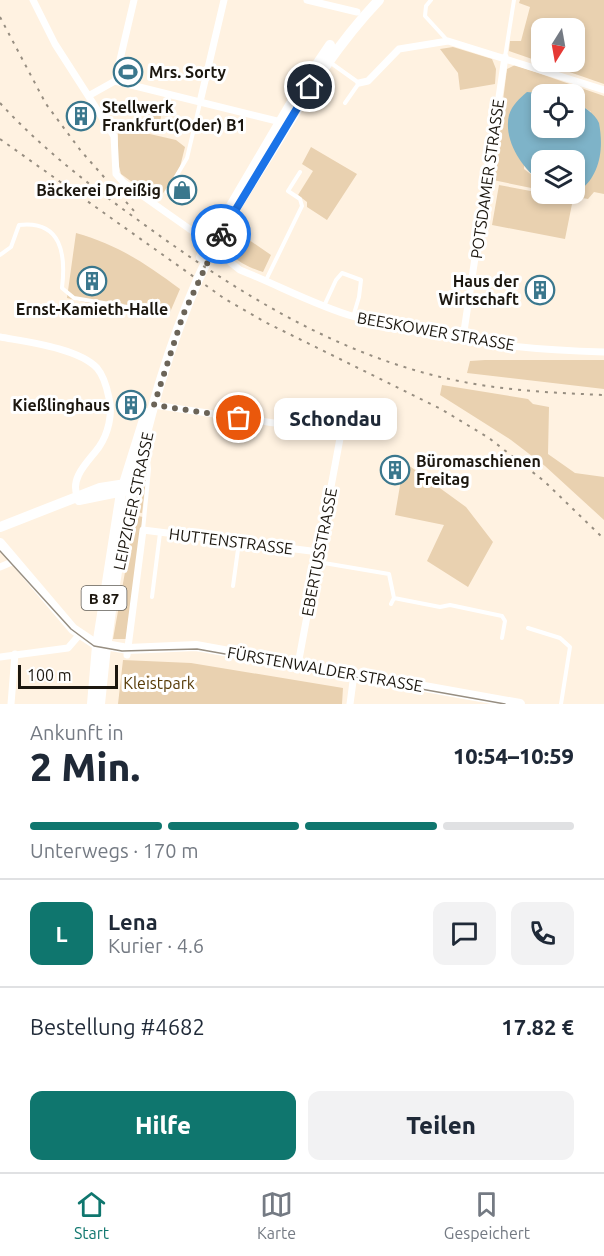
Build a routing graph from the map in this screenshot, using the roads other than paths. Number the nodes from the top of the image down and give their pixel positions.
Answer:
1 (33, 0) edge
2 (134, 0) edge
3 (224, 0) edge
4 (307, 0) edge
5 (369, 0) edge
6 (379, 0) edge
7 (431, 0) edge
8 (514, 0) edge
9 (357, 12) junction
10 (448, 40) junction
11 (505, 57) junction
12 (327, 61) junction
13 (115, 81) junction
14 (359, 83) junction
15 (604, 90) edge
16 (90, 95) junction
17 (200, 102) junction
18 (345, 103) dead end
19 (284, 123) junction
20 (300, 172) dead end
21 (167, 192) dead end
22 (212, 243) junction
23 (0, 255) edge
24 (266, 280) junction
25 (324, 306) junction
26 (127, 307) dead end
27 (353, 317) junction
28 (0, 337) edge
29 (464, 338) junction
30 (604, 352) edge
31 (154, 405) junction
32 (142, 455) junction
33 (135, 484) junction
34 (122, 488) junction
35 (77, 495) junction
36 (64, 502) junction
37 (5, 526) edge
38 (142, 530) junction
39 (160, 532) junction
40 (239, 542) junction
41 (0, 543) edge
42 (319, 552) junction
43 (0, 557) edge
44 (317, 562) junction
45 (7, 564) edge
46 (233, 586) dead end
47 (152, 597) dead end
48 (394, 598) junction
49 (391, 604) dead end
50 (528, 628) dead end
51 (502, 638) dead end
52 (82, 640) junction
53 (124, 651) junction
54 (15, 654) junction
55 (0, 657) edge
56 (297, 667) junction
57 (353, 677) junction
58 (11, 704) edge
59 (92, 704) edge
60 (100, 704) edge
61 (350, 704) edge
62 (485, 704) edge
63 (518, 704) edge
64 (561, 704) edge

1 - 16 street
2 - 13 street
3 - 17 street
4 - 9 street
5 - 9 main road, LEIPZIGER STRASSE / B 87
6 - 12 main road, LEIPZIGER STRASSE / B 87
7 - 10 lane
8 - 11 lane
9 - 19 main road, LEIPZIGER STRASSE / B 87
10 - 11 street
10 - 14 street
11 - 15 street
11 - 29 street, POTSDAMER STRASSE
12 - 14 lane
12 - 19 main road, LEIPZIGER STRASSE / B 87
13 - 16 street
13 - 17 street
14 - 18 lane
16 - 22 street, BEESKOWER STRASSE
17 - 19 street
17 - 21 lane
19 - 22 main road, LEIPZIGER STRASSE / B 87
20 - 24 lane
22 - 24 street, BEESKOWER STRASSE
22 - 31 main road, LEIPZIGER STRASSE / B 87
22 - 34 main road, LEIPZIGER STRASSE / B 87
23 - 26 lane
24 - 25 street, BEESKOWER STRASSE
25 - 27 street, BEESKOWER STRASSE
25 - 27 lane
27 - 29 street, BEESKOWER STRASSE
28 - 35 street
29 - 30 street, BEESKOWER STRASSE
31 - 32 main road, LEIPZIGER STRASSE / B 87
31 - 42 street, EBERTUSSTRASSE
32 - 33 main road, LEIPZIGER STRASSE / B 87
32 - 38 lane
33 - 34 main road
33 - 60 main road, LEIPZIGER STRASSE / B 87
34 - 35 main road
34 - 36 main road
34 - 59 main road, LEIPZIGER STRASSE / B 87
35 - 36 main road
36 - 37 main road
37 - 41 main road
38 - 39 street, HUTTENSTRASSE
38 - 53 street
39 - 40 street, HUTTENSTRASSE
39 - 47 lane
40 - 42 street, HUTTENSTRASSE
40 - 46 lane
41 - 45 main road
42 - 44 street, EBERTUSSTRASSE
43 - 45 main road
44 - 48 lane
44 - 56 street, EBERTUSSTRASSE
45 - 52 main road
48 - 49 lane
48 - 51 lane
50 - 64 lane
52 - 53 main road, FÜRSTENWALDER STRASSE
52 - 54 street
53 - 56 main road, FÜRSTENWALDER STRASSE
54 - 55 street
54 - 58 street
56 - 57 main road, FÜRSTENWALDER STRASSE
57 - 61 street
57 - 62 main road, FÜRSTENWALDER STRASSE
57 - 63 main road, FÜRSTENWALDER STRASSE

